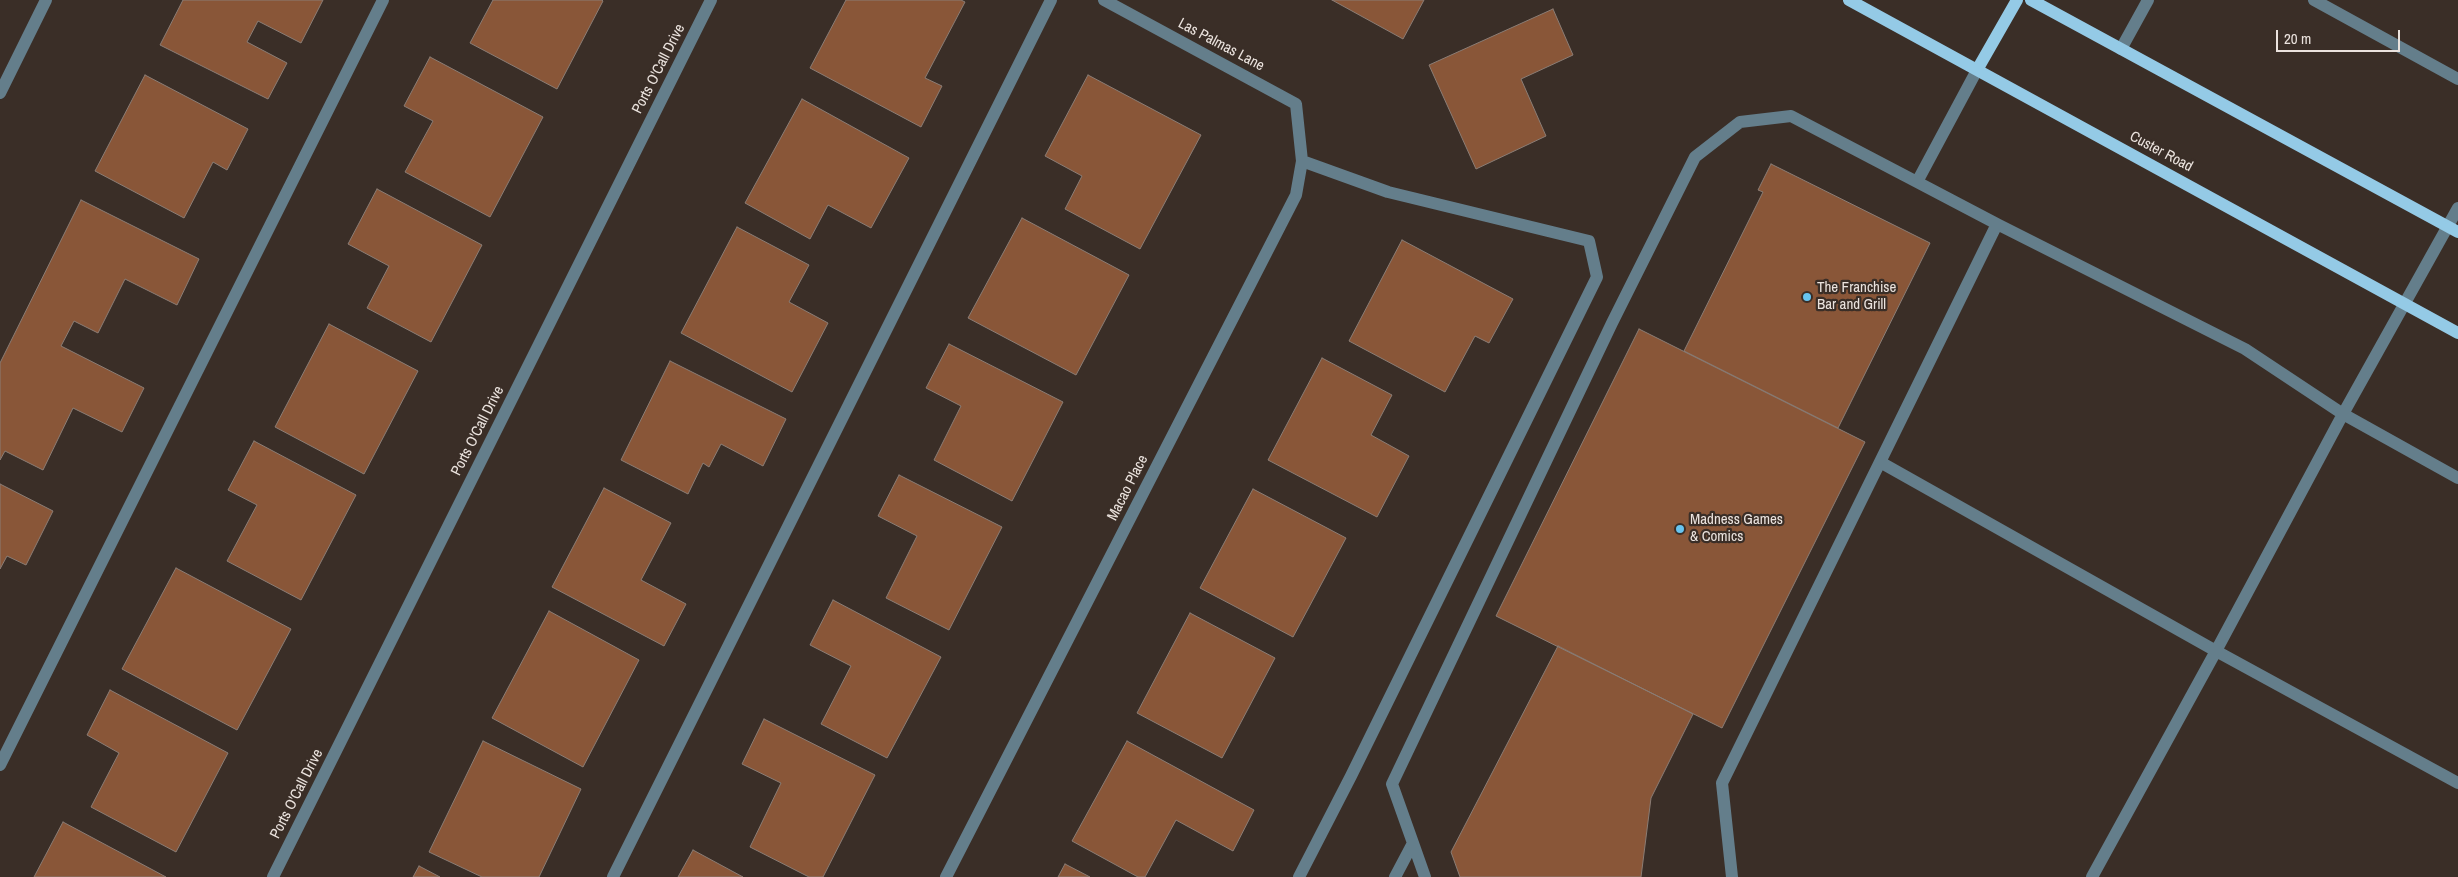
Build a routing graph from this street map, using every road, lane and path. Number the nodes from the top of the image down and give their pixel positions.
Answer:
1 (46, 0) edge
2 (384, 0) edge
3 (712, 0) edge
4 (1051, 0) edge
5 (1104, 0) edge
6 (1848, 0) edge
7 (2017, 0) edge
8 (2031, 0) edge
9 (2148, 0) edge
10 (2314, 0) edge
11 (2121, 49) junction
12 (1977, 70) junction
13 (2458, 79) edge
14 (0, 93) edge
15 (1296, 104) joint
16 (1302, 161) junction
17 (1917, 182) junction
18 (2458, 208) edge
19 (1997, 224) junction
20 (2453, 229) edge
21 (2405, 304) junction
22 (2458, 334) edge
23 (2342, 414) junction
24 (1880, 462) junction
25 (2458, 478) edge
26 (2216, 651) junction
27 (0, 765) edge
28 (2458, 783) edge
29 (1413, 843) junction
30 (273, 877) edge
31 (613, 877) edge
32 (946, 877) edge
33 (1299, 877) edge
34 (1395, 877) edge
35 (1425, 877) edge
36 (1732, 877) edge
37 (2092, 877) edge

1 - 14 street
2 - 27 street
3 - 30 street, Ports O'Call Drive
4 - 31 street
5 - 15 street, Las Palmas Lane
6 - 12 main road, Custer Road
7 - 12 main road
8 - 11 main road
9 - 11 street
10 - 13 street
11 - 20 main road
12 - 17 street
12 - 21 main road, Custer Road
15 - 16 street, Macao Place
16 - 32 street, Macao Place
16 - 33 street
17 - 19 street
17 - 29 street
18 - 20 street
19 - 23 street
19 - 24 street
20 - 21 street
21 - 22 main road, Custer Road
21 - 23 street
23 - 25 street
23 - 26 street
24 - 26 street
24 - 36 street
26 - 28 street
26 - 37 street
29 - 34 street
29 - 35 street

